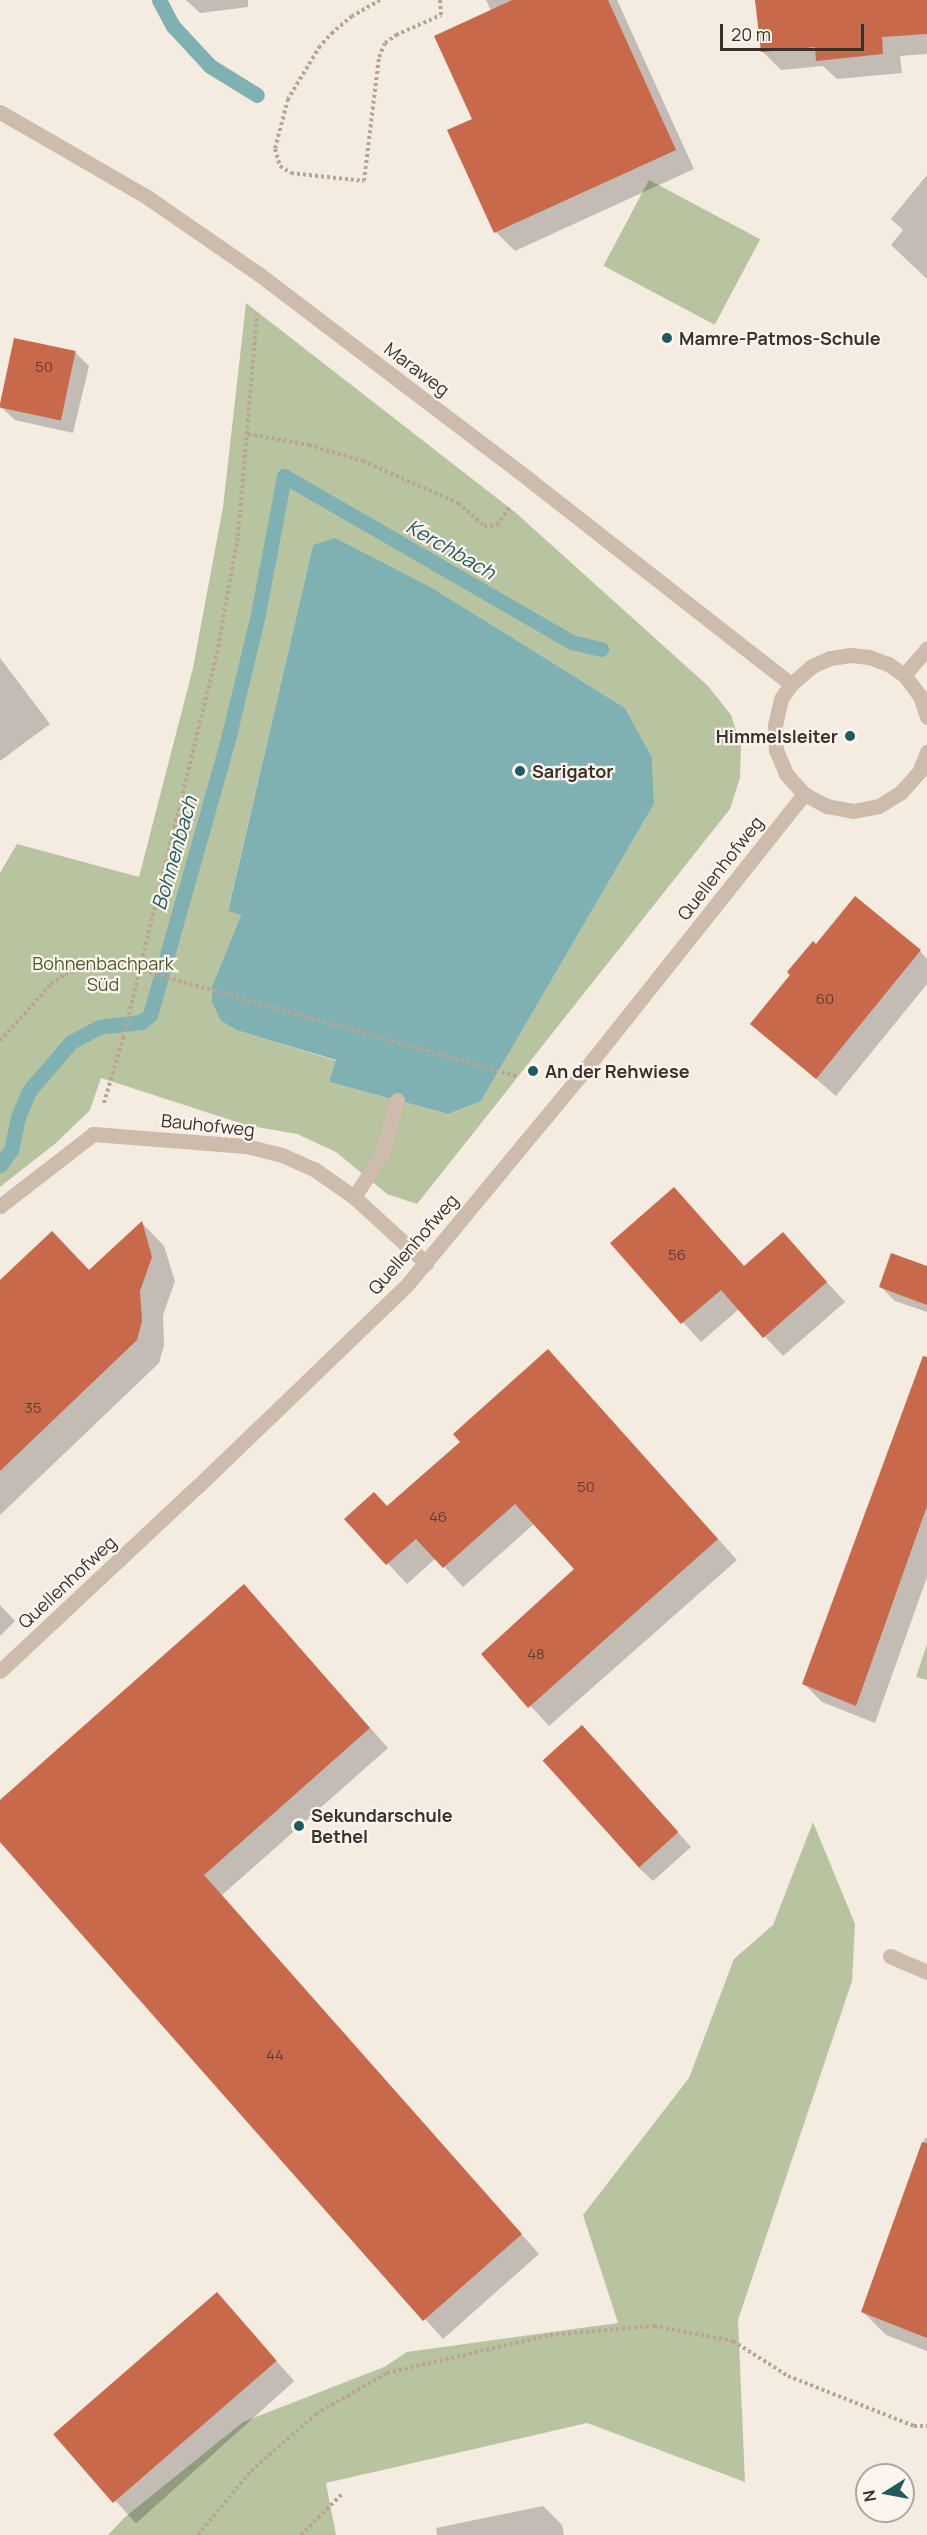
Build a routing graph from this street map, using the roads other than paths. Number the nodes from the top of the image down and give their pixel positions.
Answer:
1 (0, 112) edge
2 (927, 649) edge
3 (904, 675) junction
4 (791, 684) junction
5 (927, 717) edge
6 (927, 752) edge
7 (804, 794) junction
8 (397, 1100) dead end
9 (354, 1197) junction
10 (0, 1206) edge
11 (426, 1263) junction
12 (0, 1671) edge
13 (890, 1956) dead end
14 (927, 1972) edge

1 - 4 street, Maraweg
2 - 3 street
3 - 4 street
3 - 5 street
4 - 7 street
6 - 7 street
7 - 11 street, Quellenhofweg
8 - 9 street
9 - 10 street, Bauhofweg
9 - 11 street, Bauhofweg
11 - 12 street, Quellenhofweg
13 - 14 street

